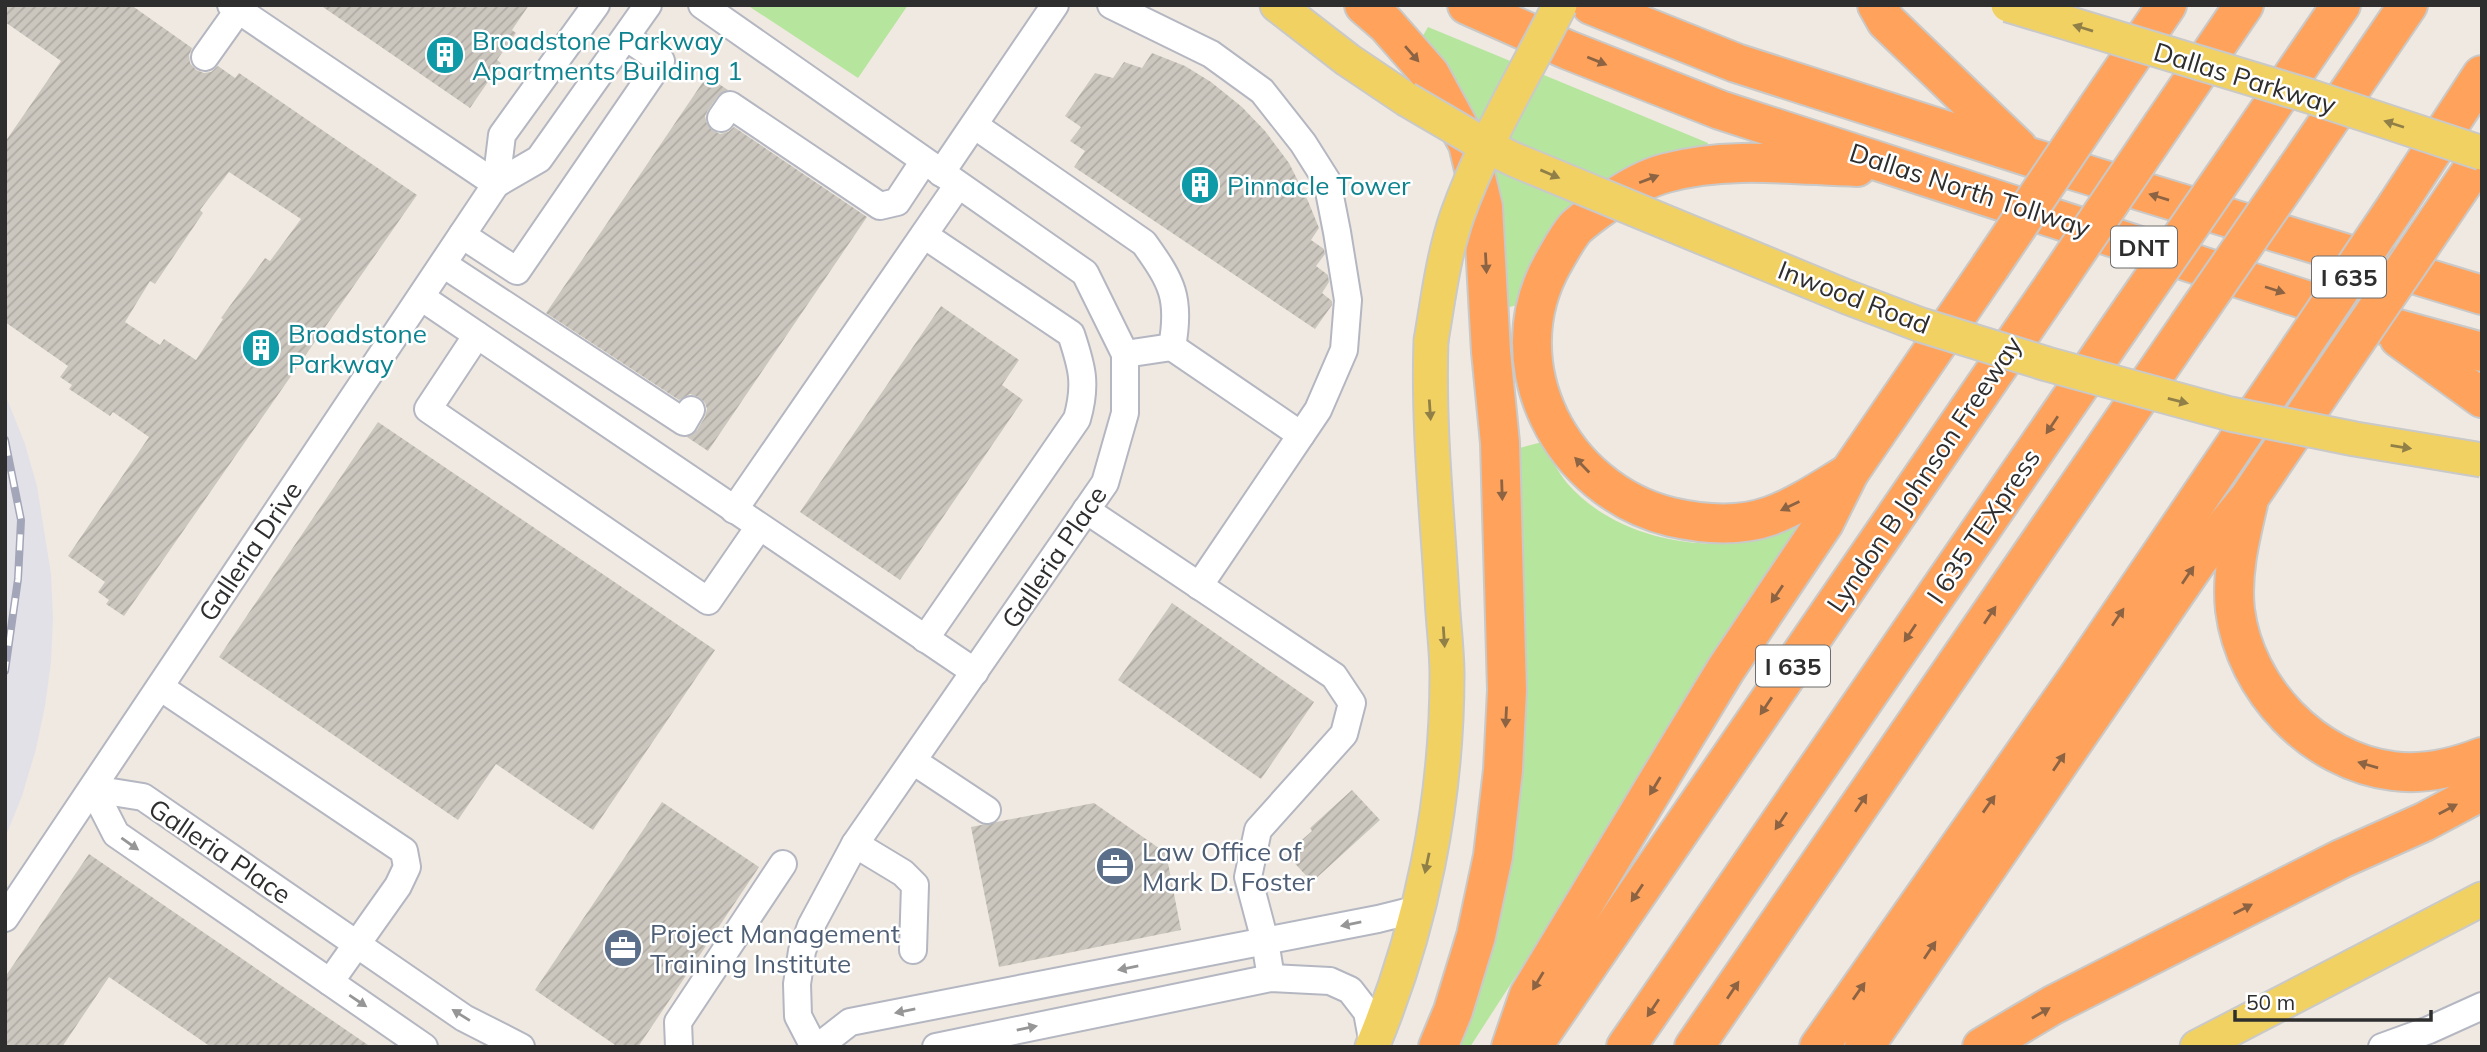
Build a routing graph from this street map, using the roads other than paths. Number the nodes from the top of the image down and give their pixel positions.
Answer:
1 (596, 5) edge
2 (648, 5) edge
3 (702, 5) edge
4 (1055, 5) edge
5 (1111, 5) edge
6 (1364, 5) edge
7 (1467, 5) edge
8 (1560, 5) edge
9 (1591, 5) edge
10 (1877, 5) edge
11 (2008, 5) edge
12 (2167, 5) edge
13 (2244, 5) edge
14 (2341, 5) edge
15 (2407, 5) edge
16 (238, 7) edge
17 (1281, 9) edge
18 (626, 37) junction
19 (205, 57) dead end
20 (2482, 75) edge
21 (721, 118) dead end
22 (974, 125) junction
23 (1488, 147) junction
24 (2482, 154) edge
25 (2026, 156) junction
26 (1908, 169) junction
27 (941, 173) junction
28 (496, 184) junction
29 (924, 234) junction
30 (462, 235) junction
31 (443, 264) junction
32 (2482, 295) edge
33 (421, 296) junction
34 (2380, 324) junction
35 (477, 335) junction
36 (1172, 346) junction
37 (2482, 352) edge
38 (1125, 354) junction
39 (2482, 398) edge
40 (691, 410) dead end
41 (1301, 435) junction
42 (2482, 460) edge
43 (1849, 472) junction
44 (2249, 498) junction
45 (734, 510) junction
46 (1086, 510) junction
47 (759, 527) junction
48 (1199, 586) junction
49 (925, 639) junction
50 (975, 672) junction
51 (160, 687) junction
52 (2482, 757) edge
53 (913, 761) junction
54 (93, 789) junction
55 (2482, 791) edge
56 (987, 810) dead end
57 (855, 844) junction
58 (783, 864) dead end
59 (2482, 899) edge
60 (1418, 909) junction
61 (5, 918) edge
62 (1265, 941) junction
63 (357, 944) junction
64 (913, 950) dead end
65 (1271, 978) junction
66 (330, 982) junction
67 (2482, 1006) edge
68 (1373, 1045) edge
69 (424, 1047) edge
70 (521, 1047) edge
71 (679, 1047) edge
72 (816, 1047) edge
73 (936, 1047) edge
74 (1438, 1047) edge
75 (1510, 1047) edge
76 (1532, 1047) edge
77 (1626, 1047) edge
78 (1694, 1047) edge
79 (1819, 1047) edge
80 (1864, 1047) edge
81 (1982, 1047) edge
82 (2197, 1047) edge
83 (2382, 1047) edge

1 - 28 street, Galleria Drive
2 - 18 street, Galleria Drive
3 - 27 street, Galleria Place
4 - 22 street
5 - 41 street
6 -> 74 highway
7 -> 26 highway, Dallas North Tollway / DNT
8 - 23 main road, bridge
9 - 25 highway, Dallas North Tollway / DNT
10 - 25 highway
24 -> 11 main road, Dallas Parkway, bridge
12 - 43 highway, bridge
13 -> 76 highway, Lyndon B Johnson Freeway / I 635, bridge
14 -> 77 highway, I 635 TEXpress, bridge
78 -> 15 highway, bridge
16 - 19 street
16 - 28 street
17 - 23 main road, Inwood Road, bridge
18 - 28 street, Galleria Drive
18 - 30 street
79 -> 20 highway, I 635, bridge
21 - 27 street
22 - 27 street
22 - 36 street
23 -> 42 main road, Inwood Road, bridge
23 -> 60 main road, bridge
24 - 44 highway, bridge
32 -> 25 highway, Dallas North Tollway / DNT
26 -> 34 highway, Dallas North Tollway / DNT
43 -> 26 highway
27 - 29 street
27 - 38 street, Galleria Place
28 - 30 street, Galleria Drive
29 - 45 street
29 - 49 street
30 - 31 street, Galleria Drive
31 - 33 street, Galleria Drive
31 - 40 street
33 - 35 street
33 - 51 street, Galleria Drive
34 - 37 highway, Dallas North Tollway / DNT
34 - 39 highway
35 - 45 street
35 - 47 street
36 - 38 street
36 - 41 street
38 - 46 street, Galleria Place
41 - 48 street
43 -> 75 highway
52 -> 44 highway
80 -> 44 highway
45 - 47 street
46 - 48 street
46 - 50 street, Galleria Place
47 - 49 street
48 - 62 street
49 - 50 street
50 - 53 street, Galleria Place
51 - 54 street, Galleria Drive
51 - 63 street
53 - 56 street
53 - 57 street, Galleria Place
54 - 61 street, Galleria Drive
54 - 63 street, Galleria Place
54 -> 66 street, Galleria Place
81 -> 55 highway
57 - 64 street
57 - 72 street, Galleria Place
58 - 71 street
59 - 82 main road
60 -> 62 street, Galleria Place
60 - 68 main road
62 - 65 street
62 -> 72 street, Galleria Place
63 - 66 street
70 -> 63 street, Galleria Place
65 - 68 street
73 -> 65 street
66 -> 69 street, Galleria Place
67 - 83 street

